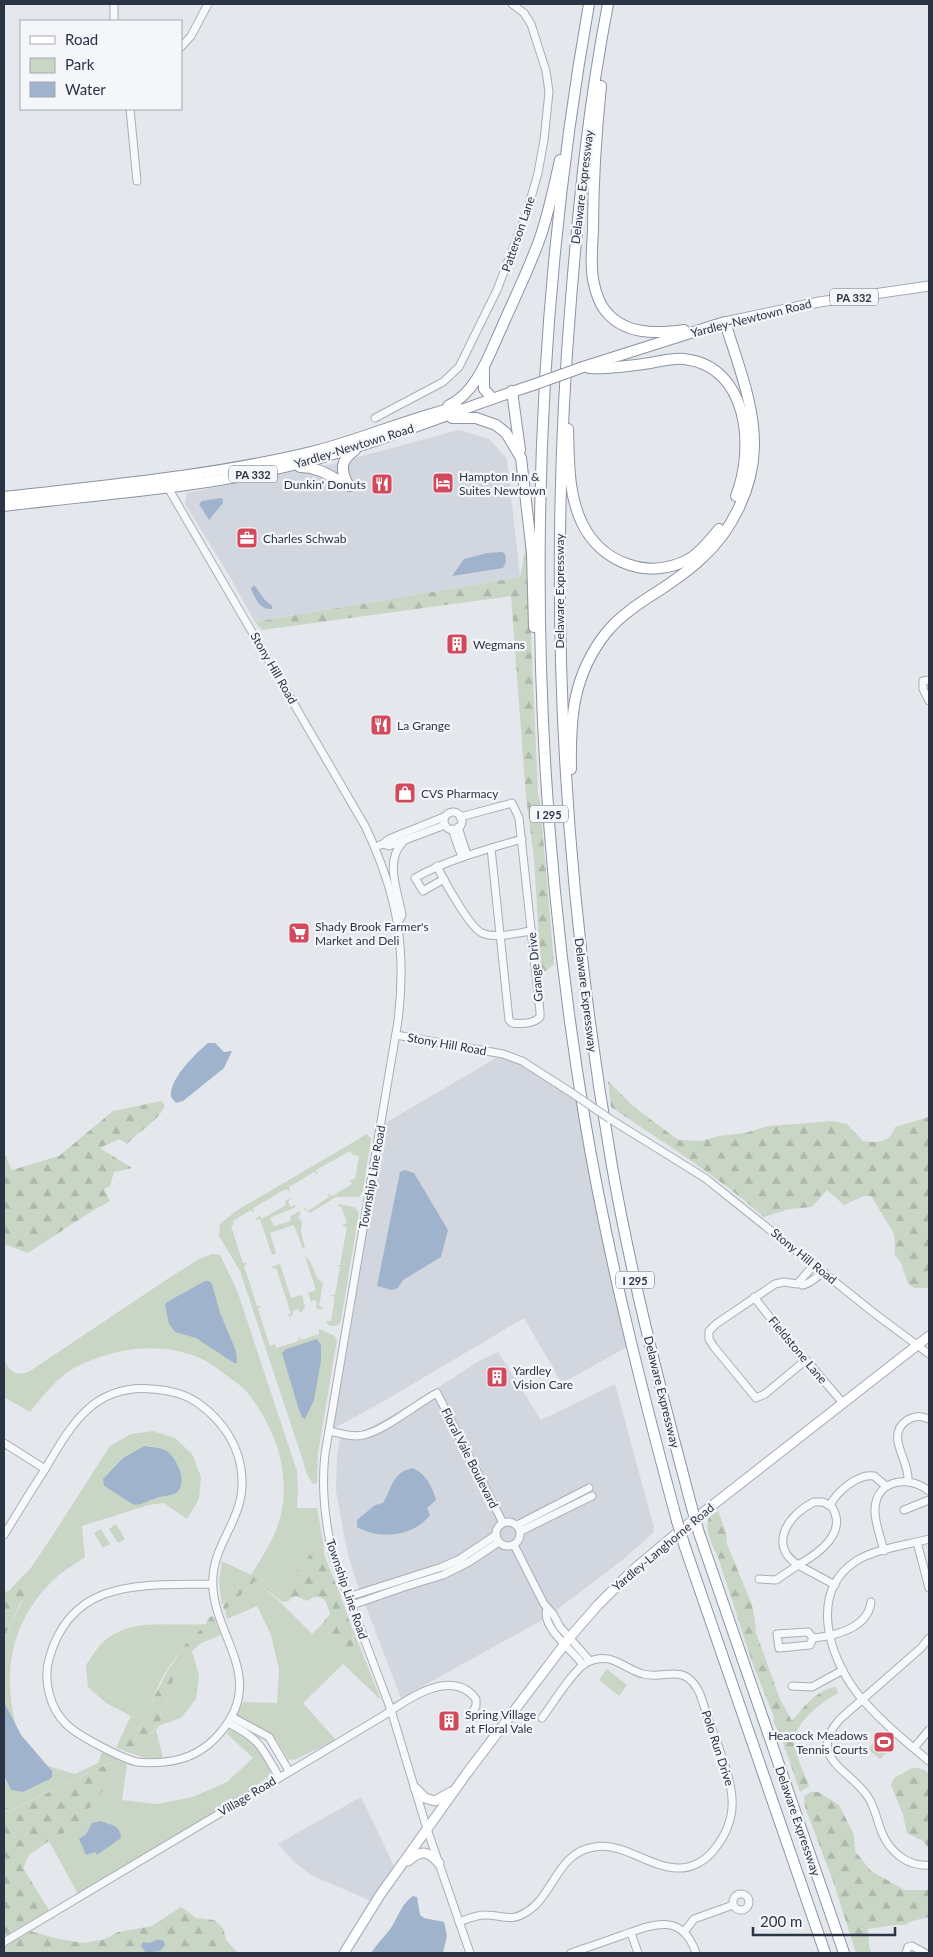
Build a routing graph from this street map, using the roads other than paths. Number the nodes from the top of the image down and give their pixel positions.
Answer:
1 (114, 4) edge
2 (208, 4) edge
3 (512, 4) edge
4 (590, 4) edge
5 (609, 4) edge
6 (114, 20) edge
7 (182, 46) edge
8 (575, 96) junction
9 (130, 110) edge
10 (137, 181) dead end
11 (929, 286) edge
12 (725, 322) junction
13 (710, 326) junction
14 (568, 336) junction
15 (485, 362) junction
16 (583, 367) junction
17 (512, 392) junction
18 (492, 398) junction
19 (438, 415) junction
20 (375, 418) dead end
21 (361, 446) junction
22 (521, 458) junction
23 (245, 475) junction
24 (166, 483) junction
25 (4, 496) edge
26 (4, 506) edge
27 (929, 680) edge
28 (929, 701) edge
29 (543, 712) junction
30 (460, 817) junction
31 (445, 821) junction
32 (455, 828) junction
33 (522, 839) junction
34 (403, 842) junction
35 (383, 844) junction
36 (375, 847) junction
37 (491, 848) junction
38 (464, 856) junction
39 (437, 866) junction
40 (444, 879) junction
41 (398, 923) junction
42 (532, 931) junction
43 (501, 935) junction
44 (396, 1035) junction
45 (593, 1049) junction
46 (816, 1266) junction
47 (825, 1274) junction
48 (800, 1286) junction
49 (754, 1297) junction
50 (929, 1336) edge
51 (917, 1346) junction
52 (929, 1354) edge
53 (806, 1360) junction
54 (843, 1403) junction
55 (929, 1419) edge
56 (328, 1431) junction
57 (4, 1443) edge
58 (45, 1468) junction
59 (908, 1481) junction
60 (884, 1484) junction
61 (589, 1488) dead end
62 (929, 1491) edge
63 (592, 1496) dead end
64 (929, 1500) edge
65 (830, 1505) junction
66 (904, 1510) dead end
67 (503, 1523) junction
68 (519, 1528) junction
69 (4, 1535) edge
70 (496, 1535) junction
71 (929, 1539) edge
72 (499, 1542) junction
73 (918, 1542) junction
74 (514, 1545) junction
75 (884, 1551) junction
76 (798, 1565) junction
77 (759, 1579) dead end
78 (213, 1584) junction
79 (835, 1585) junction
80 (929, 1588) edge
81 (348, 1596) junction
82 (871, 1602) dead end
83 (352, 1605) junction
84 (830, 1636) junction
85 (813, 1638) junction
86 (929, 1638) edge
87 (567, 1640) junction
88 (590, 1661) junction
89 (583, 1665) junction
90 (843, 1670) junction
91 (792, 1686) dead end
92 (863, 1699) junction
93 (391, 1710) junction
94 (470, 1717) dead end
95 (542, 1718) dead end
96 (230, 1720) junction
97 (929, 1730) edge
98 (914, 1748) junction
99 (929, 1761) edge
100 (289, 1771) junction
101 (279, 1777) junction
102 (458, 1785) junction
103 (415, 1788) junction
104 (427, 1829) junction
105 (439, 1863) junction
106 (929, 1865) edge
107 (400, 1868) junction
108 (733, 1905) dead end
109 (460, 1922) junction
110 (684, 1932) junction
111 (631, 1933) junction
112 (4, 1942) edge
113 (580, 1952) edge
114 (344, 1953) edge
115 (470, 1953) edge
116 (571, 1953) edge
117 (638, 1953) edge
118 (696, 1953) edge
119 (825, 1953) edge
120 (844, 1953) edge
121 (906, 1953) edge
122 (925, 1953) edge

1 - 6 street
2 - 7 street
3 - 20 street, Patterson Lane
4 - 8 highway, Delaware Expressway / I 295
5 - 13 highway
5 - 14 highway, Delaware Expressway / I 295
8 - 15 highway
8 - 29 highway, Delaware Expressway / I 295
9 - 10 street
11 - 12 main road, Yardley-Newtown Road / PA 332
12 - 13 highway, Yardley-Newtown Road / PA 332
12 - 45 highway
13 - 16 highway, Yardley-Newtown Road / PA 332
14 - 16 highway
14 - 45 highway, Delaware Expressway / I 295
15 - 18 highway
15 - 19 highway
16 - 17 highway, Yardley-Newtown Road / PA 332, bridge
17 - 18 highway, Yardley-Newtown Road / PA 332
17 - 22 highway
18 - 19 highway, Yardley-Newtown Road / PA 332
19 - 21 highway, Yardley-Newtown Road / PA 332
19 - 22 highway
19 - 24 highway, Yardley-Newtown Road / PA 332
21 - 23 highway, Yardley-Newtown Road / PA 332
21 - 23 highway
22 - 29 highway
23 - 24 highway, Yardley-Newtown Road / PA 332
24 - 25 highway, Yardley-Newtown Road / PA 332
24 - 26 highway, Yardley-Newtown Road / PA 332
24 - 36 street, Stony Hill Road
27 - 28 street
29 - 119 highway, Delaware Expressway / I 295, bridge
30 - 31 street
30 - 32 street
30 - 33 street, Grange Drive
31 - 32 street
31 - 34 street
31 - 35 street
32 - 38 street
33 - 37 street
33 - 42 street, Grange Drive
34 - 35 street
34 - 41 street
35 - 36 street
36 - 41 street, Stony Hill Road
37 - 38 street
37 - 43 street, Grange Drive
38 - 39 street
39 - 40 street
39 - 40 street
40 - 43 street
41 - 44 street, Stony Hill Road
42 - 43 street
42 - 43 street, Grange Drive
44 - 46 street, Stony Hill Road, bridge
44 - 56 street, Township Line Road
45 - 120 highway, Delaware Expressway / I 295, bridge
46 - 47 street, Stony Hill Road
46 - 48 street
47 - 48 street
47 - 51 street, Stony Hill Road
48 - 49 street
49 - 53 street, Fieldstone Lane
49 - 53 street
50 - 51 main road, Yardley-Langhorne Road
51 - 52 street, Stony Hill Road
51 - 54 main road, Yardley-Langhorne Road
53 - 54 street, Fieldstone Lane
54 - 87 main road, Yardley-Langhorne Road
55 - 59 street
56 - 67 street, Floral Vale Boulevard
56 - 81 street, Township Line Road
57 - 58 street
58 - 69 street
58 - 78 street
59 - 60 street
59 - 62 street
60 - 65 street
60 - 75 street
61 - 68 street
63 - 68 street
64 - 66 street
65 - 76 street
65 - 76 street
67 - 68 street, Floral Vale Boulevard
67 - 70 street, Floral Vale Boulevard
68 - 74 street
70 - 72 street
70 - 81 street, Floral Vale Boulevard
71 - 73 street
72 - 74 street
72 - 83 street
73 - 75 street
73 - 80 street
74 - 87 street
75 - 79 street
76 - 77 street
76 - 79 street
78 - 96 street
78 - 96 street
79 - 84 street
81 - 83 street, Township Line Road
82 - 84 street
83 - 93 street, Township Line Road
84 - 85 street
84 - 90 street
85 - 85 street
86 - 92 street
87 - 88 street
87 - 89 street
87 - 102 main road, Yardley-Langhorne Road
88 - 89 street, Polo Run Drive
88 - 109 street, Polo Run Drive
89 - 95 street, Polo Run Drive
90 - 91 street
90 - 92 street
92 - 98 street
92 - 106 street
93 - 94 street, Village Road
93 - 100 street, Village Road
93 - 103 street, Township Line Road
96 - 100 street
96 - 101 street
97 - 98 street
98 - 99 street
100 - 101 street, Village Road
101 - 112 street, Village Road
102 - 103 main road
102 - 104 main road, Yardley-Langhorne Road
103 - 104 street, Township Line Road
104 - 105 street, Township Line Road
104 - 107 main road, Yardley-Langhorne Road
105 - 107 main road
105 - 109 street, Township Line Road
107 - 114 main road
108 - 110 street
109 - 115 street, Township Line Road
110 - 111 street
110 - 118 street
111 - 113 street
111 - 117 street
113 - 116 street
121 - 122 street

